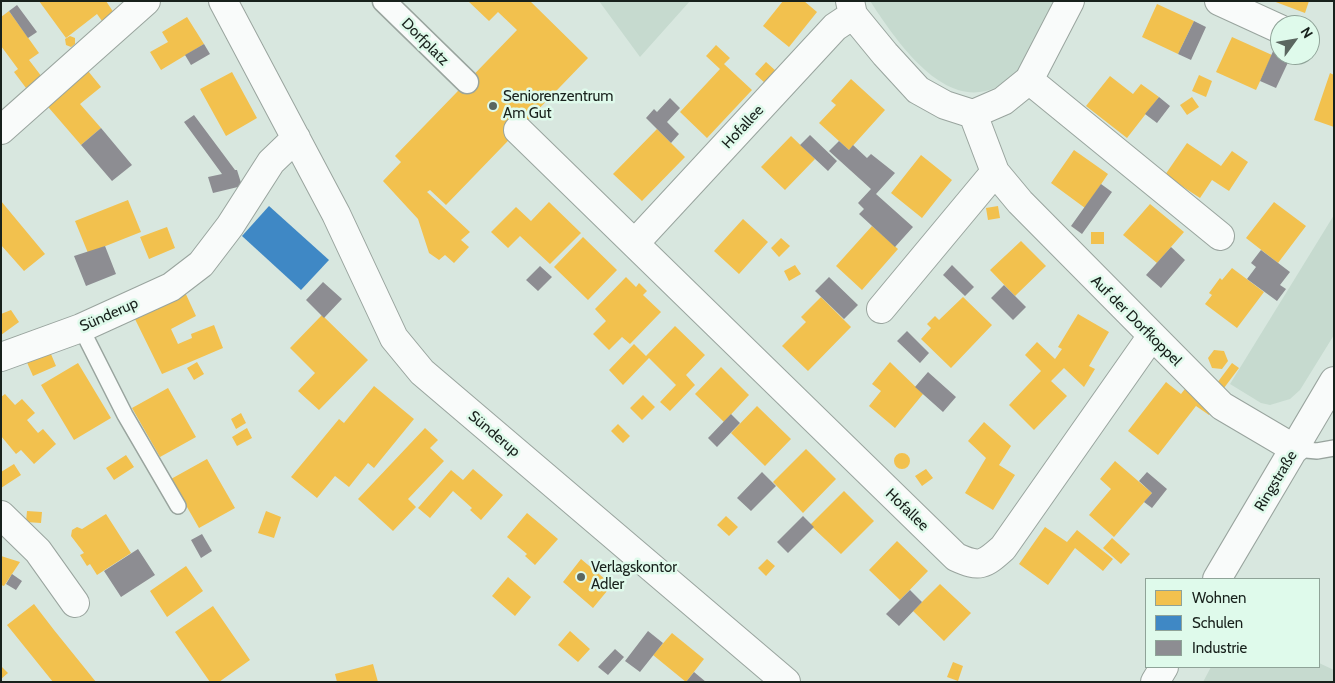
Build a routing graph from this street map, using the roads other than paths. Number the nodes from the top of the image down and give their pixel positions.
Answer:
1 (146, 1) edge
2 (222, 1) edge
3 (384, 1) edge
4 (1070, 1) edge
5 (1219, 1) edge
6 (852, 8) edge
7 (1270, 24) edge
8 (1029, 80) junction
9 (467, 82) dead end
10 (973, 114) junction
11 (1, 130) edge
12 (518, 130) dead end
13 (296, 138) junction
14 (995, 172) junction
15 (1220, 236) dead end
16 (635, 243) junction
17 (881, 309) dead end
18 (81, 328) junction
19 (1151, 337) junction
20 (1, 357) edge
21 (1334, 381) edge
22 (1334, 448) edge
23 (1295, 449) junction
24 (178, 506) dead end
25 (1, 515) edge
26 (1217, 578) edge
27 (76, 603) dead end
28 (1163, 668) edge
29 (772, 677) edge
30 (1155, 682) edge

1 - 11 street
2 - 13 street, Sünderup
3 - 9 street, Dorfplatz
4 - 8 street
5 - 7 street
6 - 10 street
6 - 16 street, Hofallee
8 - 10 street
8 - 15 street
10 - 14 street, Auf der Dorfkoppel
12 - 16 street, Hofallee
13 - 18 street, Sünderup
13 - 29 street, Sünderup
14 - 17 street
14 - 19 street, Auf der Dorfkoppel
16 - 19 street, Hofallee
18 - 20 street, Sünderup
18 - 24 lane
19 - 23 street, Auf der Dorfkoppel
21 - 23 street, Ringstraße
22 - 23 lane
23 - 26 street, Ringstraße
25 - 27 street
28 - 30 street

